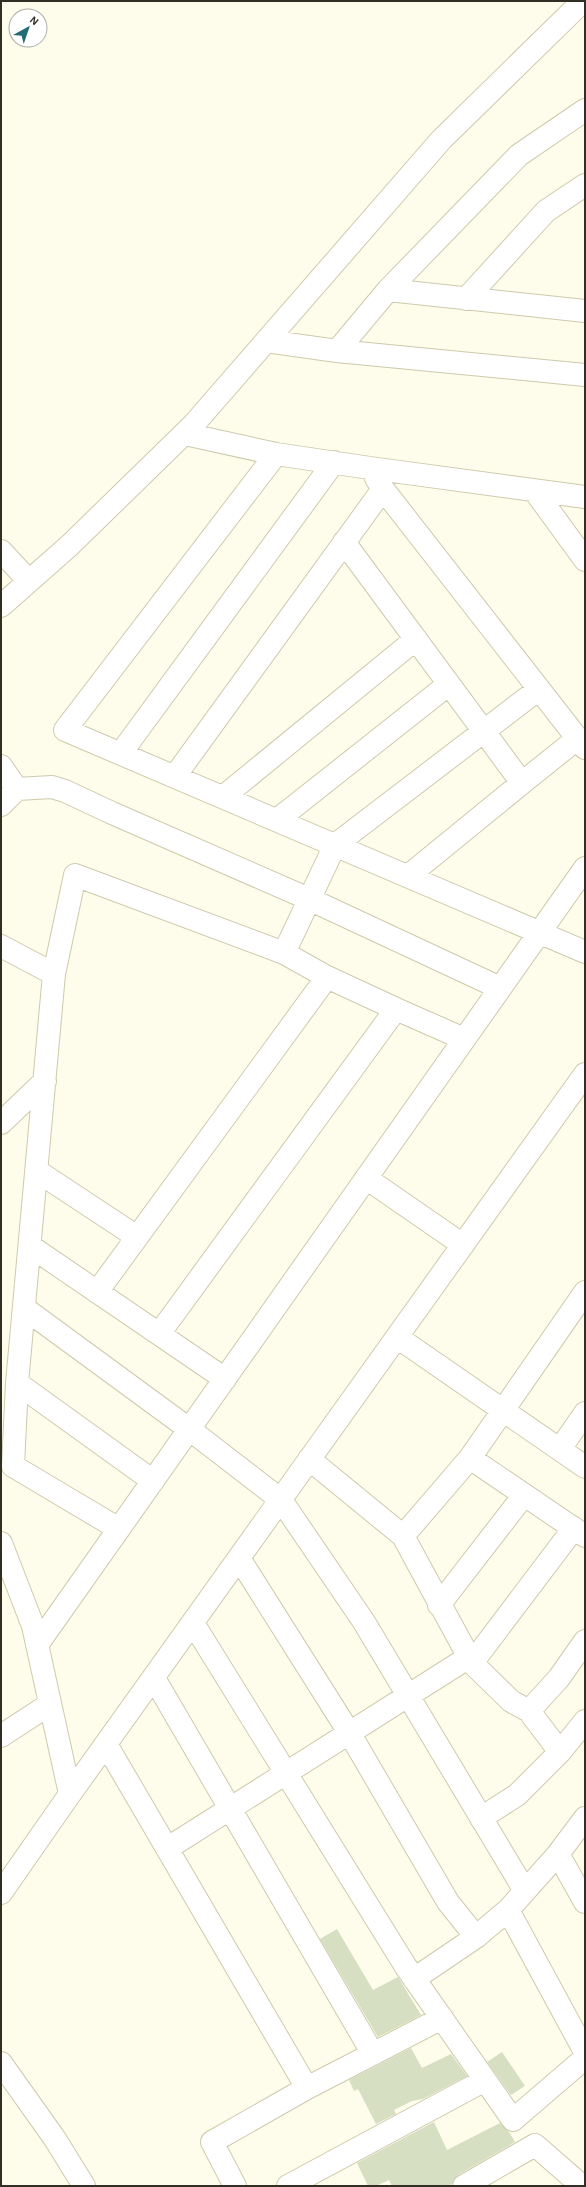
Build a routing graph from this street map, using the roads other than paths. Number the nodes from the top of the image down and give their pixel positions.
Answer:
1 (583, 1) edge
2 (585, 110) edge
3 (585, 185) edge
4 (388, 290) junction
5 (466, 299) junction
6 (585, 311) edge
7 (266, 341) junction
8 (337, 352) junction
9 (585, 375) edge
10 (185, 434) junction
11 (276, 454) junction
12 (334, 462) junction
13 (370, 468) junction
14 (383, 489) junction
15 (534, 490) junction
16 (585, 497) edge
17 (344, 542) junction
18 (1, 551) edge
19 (585, 560) edge
20 (29, 581) junction
21 (1, 606) edge
22 (416, 639) junction
23 (448, 684) junction
24 (539, 689) junction
25 (484, 732) junction
26 (581, 743) edge
27 (121, 753) junction
28 (1, 766) edge
29 (175, 776) junction
30 (522, 784) junction
31 (17, 789) junction
32 (223, 797) junction
33 (1, 805) edge
34 (277, 820) junction
35 (335, 845) junction
36 (585, 868) edge
37 (408, 876) junction
38 (310, 899) junction
39 (539, 932) junction
40 (1, 946) edge
41 (585, 952) edge
42 (284, 953) junction
43 (54, 974) junction
44 (327, 977) junction
45 (500, 988) junction
46 (396, 1009) junction
47 (464, 1039) junction
48 (585, 1074) edge
49 (45, 1081) junction
50 (1, 1123) edge
51 (37, 1171) junction
52 (366, 1178) junction
53 (137, 1237) junction
54 (463, 1245) junction
55 (30, 1246) junction
56 (97, 1292) junction
57 (585, 1292) edge
58 (24, 1308) junction
59 (159, 1334) junction
60 (397, 1336) junction
61 (225, 1379) junction
62 (17, 1384) junction
63 (503, 1410) junction
64 (585, 1413) edge
65 (189, 1429) junction
66 (560, 1449) junction
67 (470, 1458) junction
68 (309, 1460) junction
69 (585, 1467) edge
70 (7, 1470) edge
71 (153, 1481) junction
72 (524, 1495) junction
73 (281, 1500) junction
74 (119, 1529) junction
75 (582, 1534) edge
76 (404, 1536) junction
77 (1, 1543) edge
78 (239, 1558) junction
79 (439, 1605) junction
80 (193, 1623) junction
81 (585, 1641) edge
82 (37, 1645) junction
83 (471, 1660) junction
84 (154, 1678) junction
85 (408, 1697) junction
86 (50, 1704) junction
87 (529, 1711) junction
88 (585, 1721) edge
89 (350, 1734) junction
90 (1, 1736) edge
91 (106, 1744) junction
92 (560, 1752) junction
93 (285, 1772) junction
94 (70, 1794) junction
95 (229, 1808) junction
96 (481, 1818) junction
97 (585, 1818) edge
98 (168, 1848) junction
99 (559, 1853) junction
100 (5, 1879) edge
101 (525, 1891) junction
102 (585, 1902) edge
103 (508, 1910) junction
104 (476, 1937) junction
105 (414, 1979) junction
106 (442, 2018) junction
107 (585, 2052) edge
108 (373, 2054) junction
109 (585, 2058) edge
110 (1, 2062) edge
111 (485, 2080) junction
112 (307, 2088) junction
113 (84, 2186) edge
114 (235, 2186) edge
115 (288, 2186) edge
116 (464, 2186) edge
117 (582, 2186) edge

1 - 7 street
2 - 4 street
3 - 5 street
4 - 5 street
4 - 8 street
5 - 6 street
7 - 8 street
7 - 10 street
8 - 9 street
10 - 11 street
10 - 20 street
11 - 12 street
11 - 27 street
12 - 13 street
12 - 27 street
13 - 14 street
13 - 15 street
14 - 17 street
14 - 24 street
15 - 16 street
15 - 19 street
17 - 22 street
17 - 29 street
18 - 20 street
20 - 21 street
22 - 23 street
22 - 32 street
23 - 25 street
23 - 34 street
24 - 25 street
24 - 26 street
25 - 30 street
25 - 35 street
26 - 30 street
27 - 29 street
28 - 31 street
29 - 32 street
30 - 37 street
31 - 33 street
31 - 38 street
32 - 34 street
34 - 35 street
35 - 37 street
35 - 38 street
36 - 39 street
37 - 39 street
38 - 42 street
38 - 45 street
39 - 41 street
39 - 45 street
40 - 43 street
42 - 43 street
42 - 44 street
43 - 49 street
44 - 46 street
44 - 53 street
45 - 47 street
46 - 47 street
46 - 59 street
47 - 52 street
48 - 54 street
49 - 50 street
49 - 51 street
51 - 53 street
51 - 55 street
52 - 54 street
52 - 61 street
53 - 56 street
54 - 60 street
55 - 56 street
55 - 58 street
56 - 59 street
57 - 63 street
58 - 62 street
58 - 65 street
59 - 61 street
60 - 63 street
60 - 68 street
61 - 65 street
62 - 70 street
62 - 71 street
63 - 66 street
63 - 67 street
64 - 66 street
65 - 71 street
65 - 73 street
66 - 69 street
67 - 72 street
67 - 76 street
68 - 73 street
68 - 76 street
70 - 74 street
71 - 74 street
72 - 75 street
72 - 79 street
73 - 78 street
73 - 85 street
74 - 82 street
75 - 83 street
76 - 79 street
77 - 82 street
78 - 80 street
78 - 89 street
79 - 83 street
80 - 84 street
80 - 93 street
81 - 87 street
82 - 86 street
83 - 85 street
83 - 87 street
84 - 91 street
84 - 95 street
85 - 89 street
85 - 96 street
86 - 90 street
86 - 94 street
87 - 92 street
88 - 92 street
89 - 93 street
89 - 104 street
91 - 94 street
91 - 98 street
92 - 96 street
93 - 95 street
93 - 105 street
94 - 100 street
95 - 98 street
95 - 108 street
96 - 101 street
97 - 99 street
98 - 112 street
99 - 101 street
99 - 102 street
101 - 103 street
103 - 104 street
103 - 107 street
104 - 105 street
105 - 106 street
106 - 108 street
106 - 111 street
108 - 112 street
109 - 111 street
110 - 113 street
111 - 115 street
112 - 114 street
116 - 117 street

